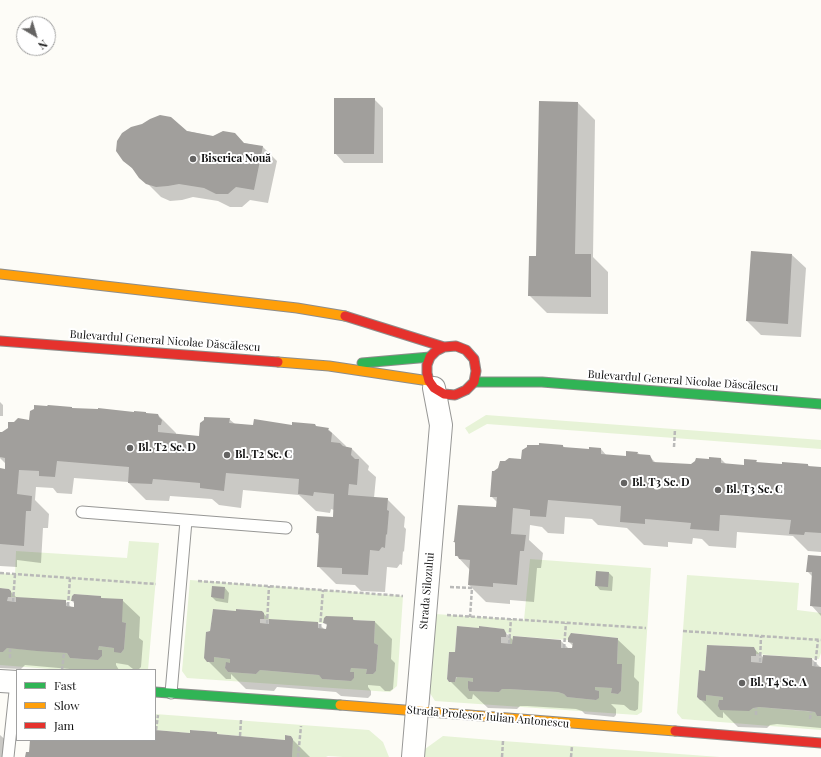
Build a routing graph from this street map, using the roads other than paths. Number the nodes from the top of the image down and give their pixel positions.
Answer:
1 (0, 274) edge
2 (0, 341) edge
3 (444, 346) junction
4 (430, 357) junction
5 (474, 359) junction
6 (485, 363) dead end
7 (329, 366) junction
8 (514, 372) dead end
9 (542, 382) junction
10 (432, 385) junction
11 (470, 386) junction
12 (821, 404) edge
13 (441, 425) junction
14 (82, 512) dead end
15 (186, 521) junction
16 (286, 528) dead end
17 (11, 682) edge
18 (156, 692) edge
19 (171, 693) junction
20 (417, 711) junction
21 (821, 743) edge
22 (8, 757) edge
23 (413, 757) edge

1 - 3 main road
2 - 7 main road, Bulevardul General Nicolae Dăscălescu
3 - 4 main road
3 - 5 main road
4 - 7 main road, Bulevardul General Nicolae Dăscălescu
4 - 10 main road
5 - 6 main road
5 - 11 main road
7 - 10 main road, Bulevardul General Nicolae Dăscălescu
8 - 9 main road, Bulevardul General Nicolae Dăscălescu
9 - 11 main road, Bulevardul General Nicolae Dăscălescu
9 - 12 main road, Bulevardul General Nicolae Dăscălescu
10 - 11 main road
10 - 13 street, Strada Silozului
11 - 13 street
13 - 20 street, Strada Silozului
14 - 15 lane
15 - 16 lane
15 - 19 lane
17 - 22 lane
18 - 19 main road, Strada Profesor Iulian Antonescu
19 - 20 main road, Strada Profesor Iulian Antonescu
20 - 21 main road, Strada Profesor Iulian Antonescu
20 - 23 street, Strada Silozului

